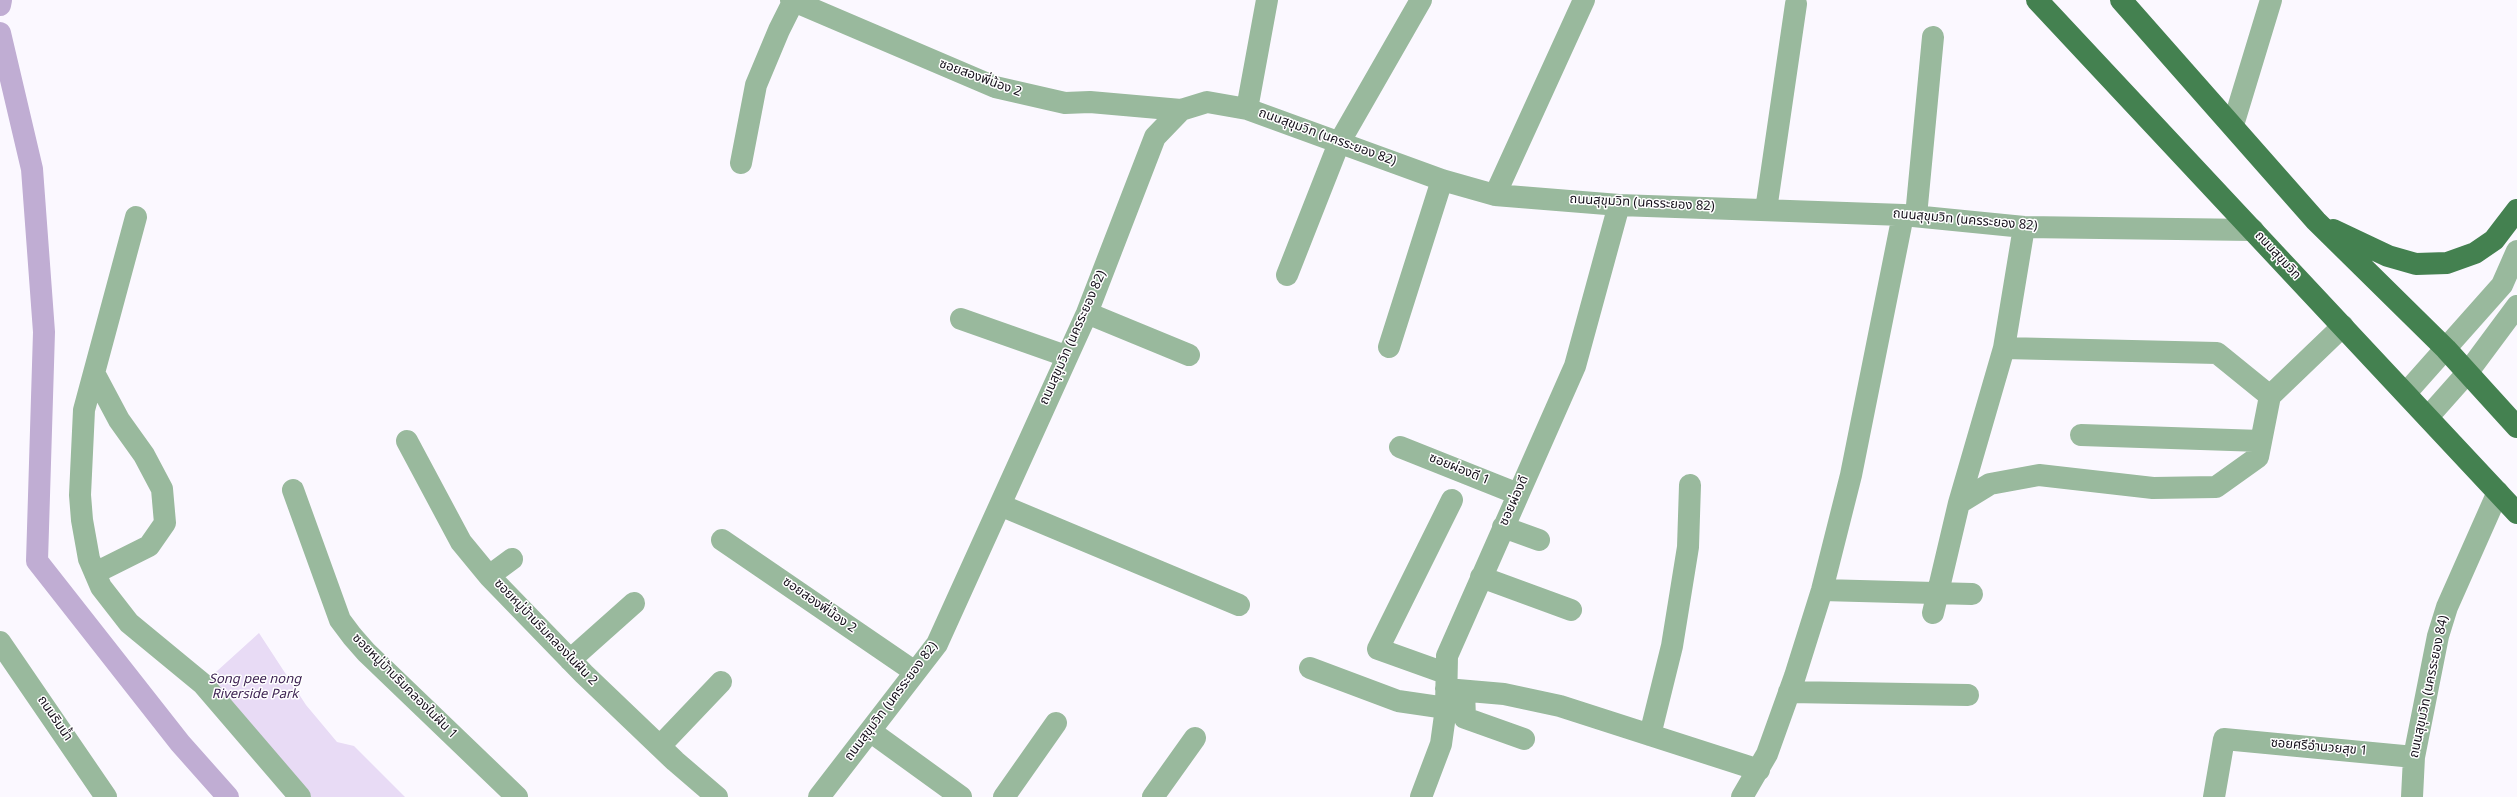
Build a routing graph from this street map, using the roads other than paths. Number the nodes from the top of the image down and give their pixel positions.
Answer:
1 (1267, 0) edge
2 (1421, 0) edge
3 (1584, 0) edge
4 (2037, 0) edge
5 (2121, 0) edge
6 (2271, 0) edge
7 (793, 1) edge
8 (1796, 4) dead end
9 (1933, 37) dead end
10 (1247, 109) junction
11 (1181, 110) junction
12 (2233, 125) junction
13 (1339, 143) junction
14 (741, 163) dead end
15 (1442, 180) junction
16 (1495, 195) junction
17 (1619, 205) junction
18 (1766, 210) junction
19 (2517, 210) edge
20 (1909, 216) junction
21 (136, 217) dead end
22 (2316, 222) junction
23 (2024, 227) junction
24 (2253, 230) junction
25 (2517, 251) edge
26 (1287, 275) dead end
27 (2517, 306) edge
28 (1087, 313) junction
29 (962, 319) dead end
30 (2343, 326) junction
31 (1389, 347) dead end
32 (2004, 348) junction
33 (2446, 349) junction
34 (1189, 355) dead end
35 (1066, 356) junction
36 (2468, 372) junction
37 (94, 373) junction
38 (2406, 393) junction
39 (2270, 396) junction
40 (2428, 416) junction
41 (2517, 427) edge
42 (2081, 435) dead end
43 (407, 441) dead end
44 (2261, 441) junction
45 (1400, 446) dead end
46 (1690, 485) dead end
47 (293, 490) dead end
48 (2498, 492) junction
49 (1518, 494) junction
50 (1452, 500) dead end
51 (1959, 503) junction
52 (1000, 505) junction
53 (2517, 513) edge
54 (1503, 527) junction
55 (722, 540) dead end
56 (1539, 540) dead end
57 (512, 559) dead end
58 (95, 573) junction
59 (489, 576) junction
60 (1481, 577) junction
61 (1822, 590) junction
62 (1938, 592) junction
63 (1972, 594) dead end
64 (634, 603) dead end
65 (1239, 605) dead end
66 (1571, 610) dead end
67 (1933, 613) dead end
68 (2, 648) edge
69 (570, 660) junction
70 (1310, 668) dead end
71 (915, 672) junction
72 (721, 682) dead end
73 (1450, 690) junction
74 (1789, 692) junction
75 (1968, 695) dead end
76 (1056, 723) dead end
77 (870, 730) junction
78 (1650, 735) junction
79 (1195, 738) dead end
80 (1524, 739) dead end
81 (660, 746) junction
82 (2414, 757) junction
83 (1759, 770) junction
84 (106, 797) edge
85 (300, 797) edge
86 (517, 797) edge
87 (717, 797) edge
88 (819, 797) edge
89 (961, 797) edge
90 (1004, 797) edge
91 (1153, 797) edge
92 (1421, 797) edge
93 (1742, 797) edge
94 (2214, 797) edge
95 (2412, 797) edge

1 - 10 street
2 - 13 street
3 - 16 street
4 - 24 main road, ถนนสุขุมวิท
5 - 12 main road
6 - 12 street
7 - 11 street, ซอยสองพี่น้อง 2
7 - 14 street
8 - 18 street
9 - 20 street
10 - 11 street, ถนนสุขุมวิท (นครระยอง 82)
10 - 13 street, ถนนสุขุมวิท (นครระยอง 82)
11 - 28 street, ถนนสุขุมวิท (นครระยอง 82)
12 - 22 main road
13 - 15 street, ถนนสุขุมวิท (นครระยอง 82)
13 - 26 street
15 - 16 street, ถนนสุขุมวิท (นครระยอง 82)
15 - 31 street
16 - 17 street, ถนนสุขุมวิท (นครระยอง 82)
17 - 18 street, ถนนสุขุมวิท (นครระยอง 82)
17 - 49 street, ซอยผ่องดี
18 - 20 street, ถนนสุขุมวิท (นครระยอง 82)
19 - 22 main road
20 - 23 street, ถนนสุขุมวิท (นครระยอง 82)
20 - 61 street
21 - 37 street
22 - 33 main road
23 - 24 street, ถนนสุขุมวิท (นครระยอง 82)
23 - 32 street
24 - 30 main road, ถนนสุขุมวิท
25 - 33 street
27 - 36 street
28 - 34 street
28 - 35 street, ถนนสุขุมวิท (นครระยอง 82)
29 - 35 street
30 - 38 main road, ถนนสุขุมวิท
30 - 39 street
32 - 39 street
32 - 51 street
33 - 36 main road
33 - 38 street
35 - 52 street, ถนนสุขุมวิท (นครระยอง 82)
36 - 40 street
36 - 41 main road
37 - 58 street
37 - 58 street
38 - 40 main road, ถนนสุขุมวิท
39 - 44 street
40 - 48 main road, ถนนสุขุมวิท
42 - 44 street
43 - 59 street, ซอยหมู่บ้านริมคลองในฝัน 2
44 - 51 street
45 - 49 street, ซอยผ่องดี 1
46 - 78 street
47 - 86 street, ซอยหมู่บ้านริมคลองในฝัน 1
48 - 53 main road, ถนนสุขุมวิท
48 - 82 street, ถนนสุขุมวิท (นครระยอง 84)
49 - 54 street, ซอยผ่องดี
50 - 73 street
51 - 62 street
52 - 65 street
52 - 71 street, ถนนสุขุมวิท (นครระยอง 82)
54 - 56 street
54 - 60 street, ซอยผ่องดี
55 - 71 street, ซอยสองพี่น้อง 2
57 - 59 street
58 - 85 street
59 - 69 street, ซอยหมู่บ้านริมคลองในฝัน 2
60 - 66 street
60 - 73 street, ซอยผ่องดี
61 - 62 street
61 - 74 street
62 - 63 street
62 - 67 street
64 - 69 street
68 - 84 street, ถนนริมน้ำ
69 - 81 street, ซอยหมู่บ้านริมคลองในฝัน 2
70 - 73 street
71 - 77 street, ถนนสุขุมวิท (นครระยอง 82)
72 - 81 street
73 - 78 street
73 - 80 street
73 - 92 street, ซอยผ่องดี
74 - 75 street
74 - 83 street
76 - 90 street
77 - 88 street, ถนนสุขุมวิท (นครระยอง 82)
77 - 89 street
78 - 83 street
79 - 91 street
81 - 87 street, ซอยหมู่บ้านริมคลองในฝัน 2
82 - 94 street, ซอยศรีอำนวยสุข 1
82 - 95 street, ถนนสุขุมวิท (นครระยอง 84)
83 - 93 street

